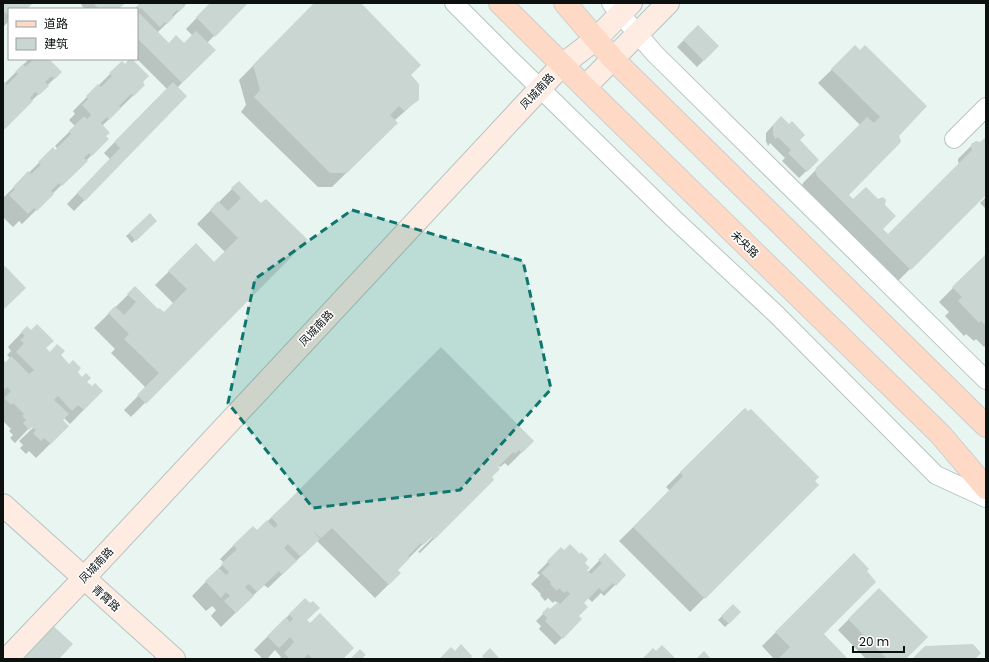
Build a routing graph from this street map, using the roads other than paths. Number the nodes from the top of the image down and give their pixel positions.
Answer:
1 (454, 3) edge
2 (500, 3) edge
3 (565, 3) edge
4 (668, 3) edge
5 (621, 7) edge
6 (638, 34) junction
7 (596, 39) junction
8 (613, 59) junction
9 (562, 64) junction
10 (585, 87) junction
11 (540, 88) junction
12 (986, 107) edge
13 (954, 139) dead end
14 (986, 380) edge
15 (986, 426) edge
16 (986, 488) edge
17 (986, 498) edge
18 (3, 505) edge
19 (84, 578) junction
20 (7, 659) edge
21 (174, 659) edge

1 - 11 street
2 - 9 main road, 未央路
3 - 7 main road
4 - 6 street
5 - 6 street
5 - 7 street, 凤城南路
6 - 8 street
6 - 14 street
7 - 8 main road
7 - 9 street, 凤城南路
8 - 10 street
8 - 15 main road
9 - 10 main road, 未央路
9 - 11 street, 凤城南路
10 - 16 main road, 未央路
11 - 17 street
11 - 19 street, 凤城南路
12 - 13 street
18 - 19 street, 青霄路
19 - 20 street, 凤城南路
19 - 21 street, 青霄路

